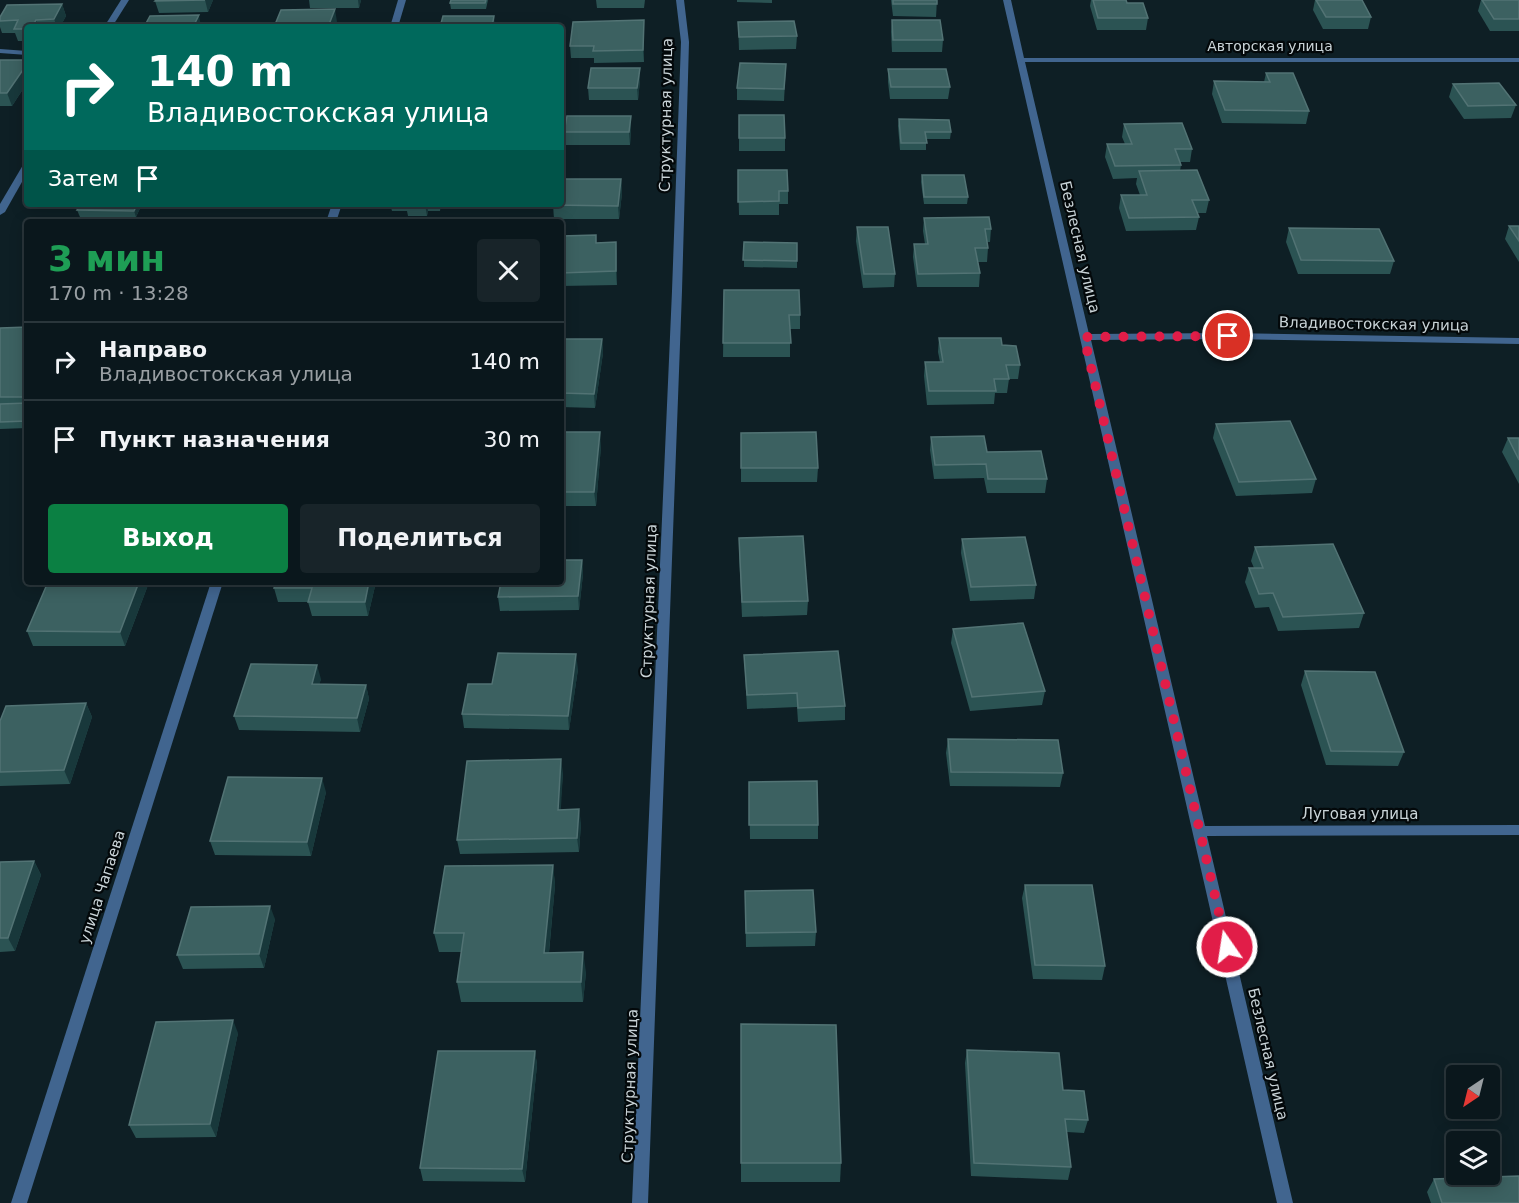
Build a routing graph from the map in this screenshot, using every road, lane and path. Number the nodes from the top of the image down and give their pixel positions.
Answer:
1 (125, 0) edge
2 (402, 0) edge
3 (680, 0) edge
4 (1007, 0) edge
5 (110, 24) edge
6 (394, 24) edge
7 (0, 51) edge
8 (24, 53) edge
9 (1020, 60) junction
10 (1519, 60) edge
11 (24, 170) edge
12 (0, 212) edge
13 (1084, 337) junction
14 (1519, 341) edge
15 (216, 585) edge
16 (1519, 830) edge
17 (1200, 831) junction
18 (19, 1203) edge
19 (640, 1203) edge
20 (1285, 1203) edge

1 - 5 street
2 - 6 street
3 - 19 street, Структурная улица
4 - 9 street, Безлесная улица
7 - 8 street
9 - 10 street, Авторская улица
9 - 13 street, Безлесная улица
11 - 12 street
13 - 14 street, Владивостокская улица
13 - 17 street, Безлесная улица
15 - 18 street, улица Чапаева
16 - 17 street, Луговая улица
17 - 20 street, Безлесная улица

